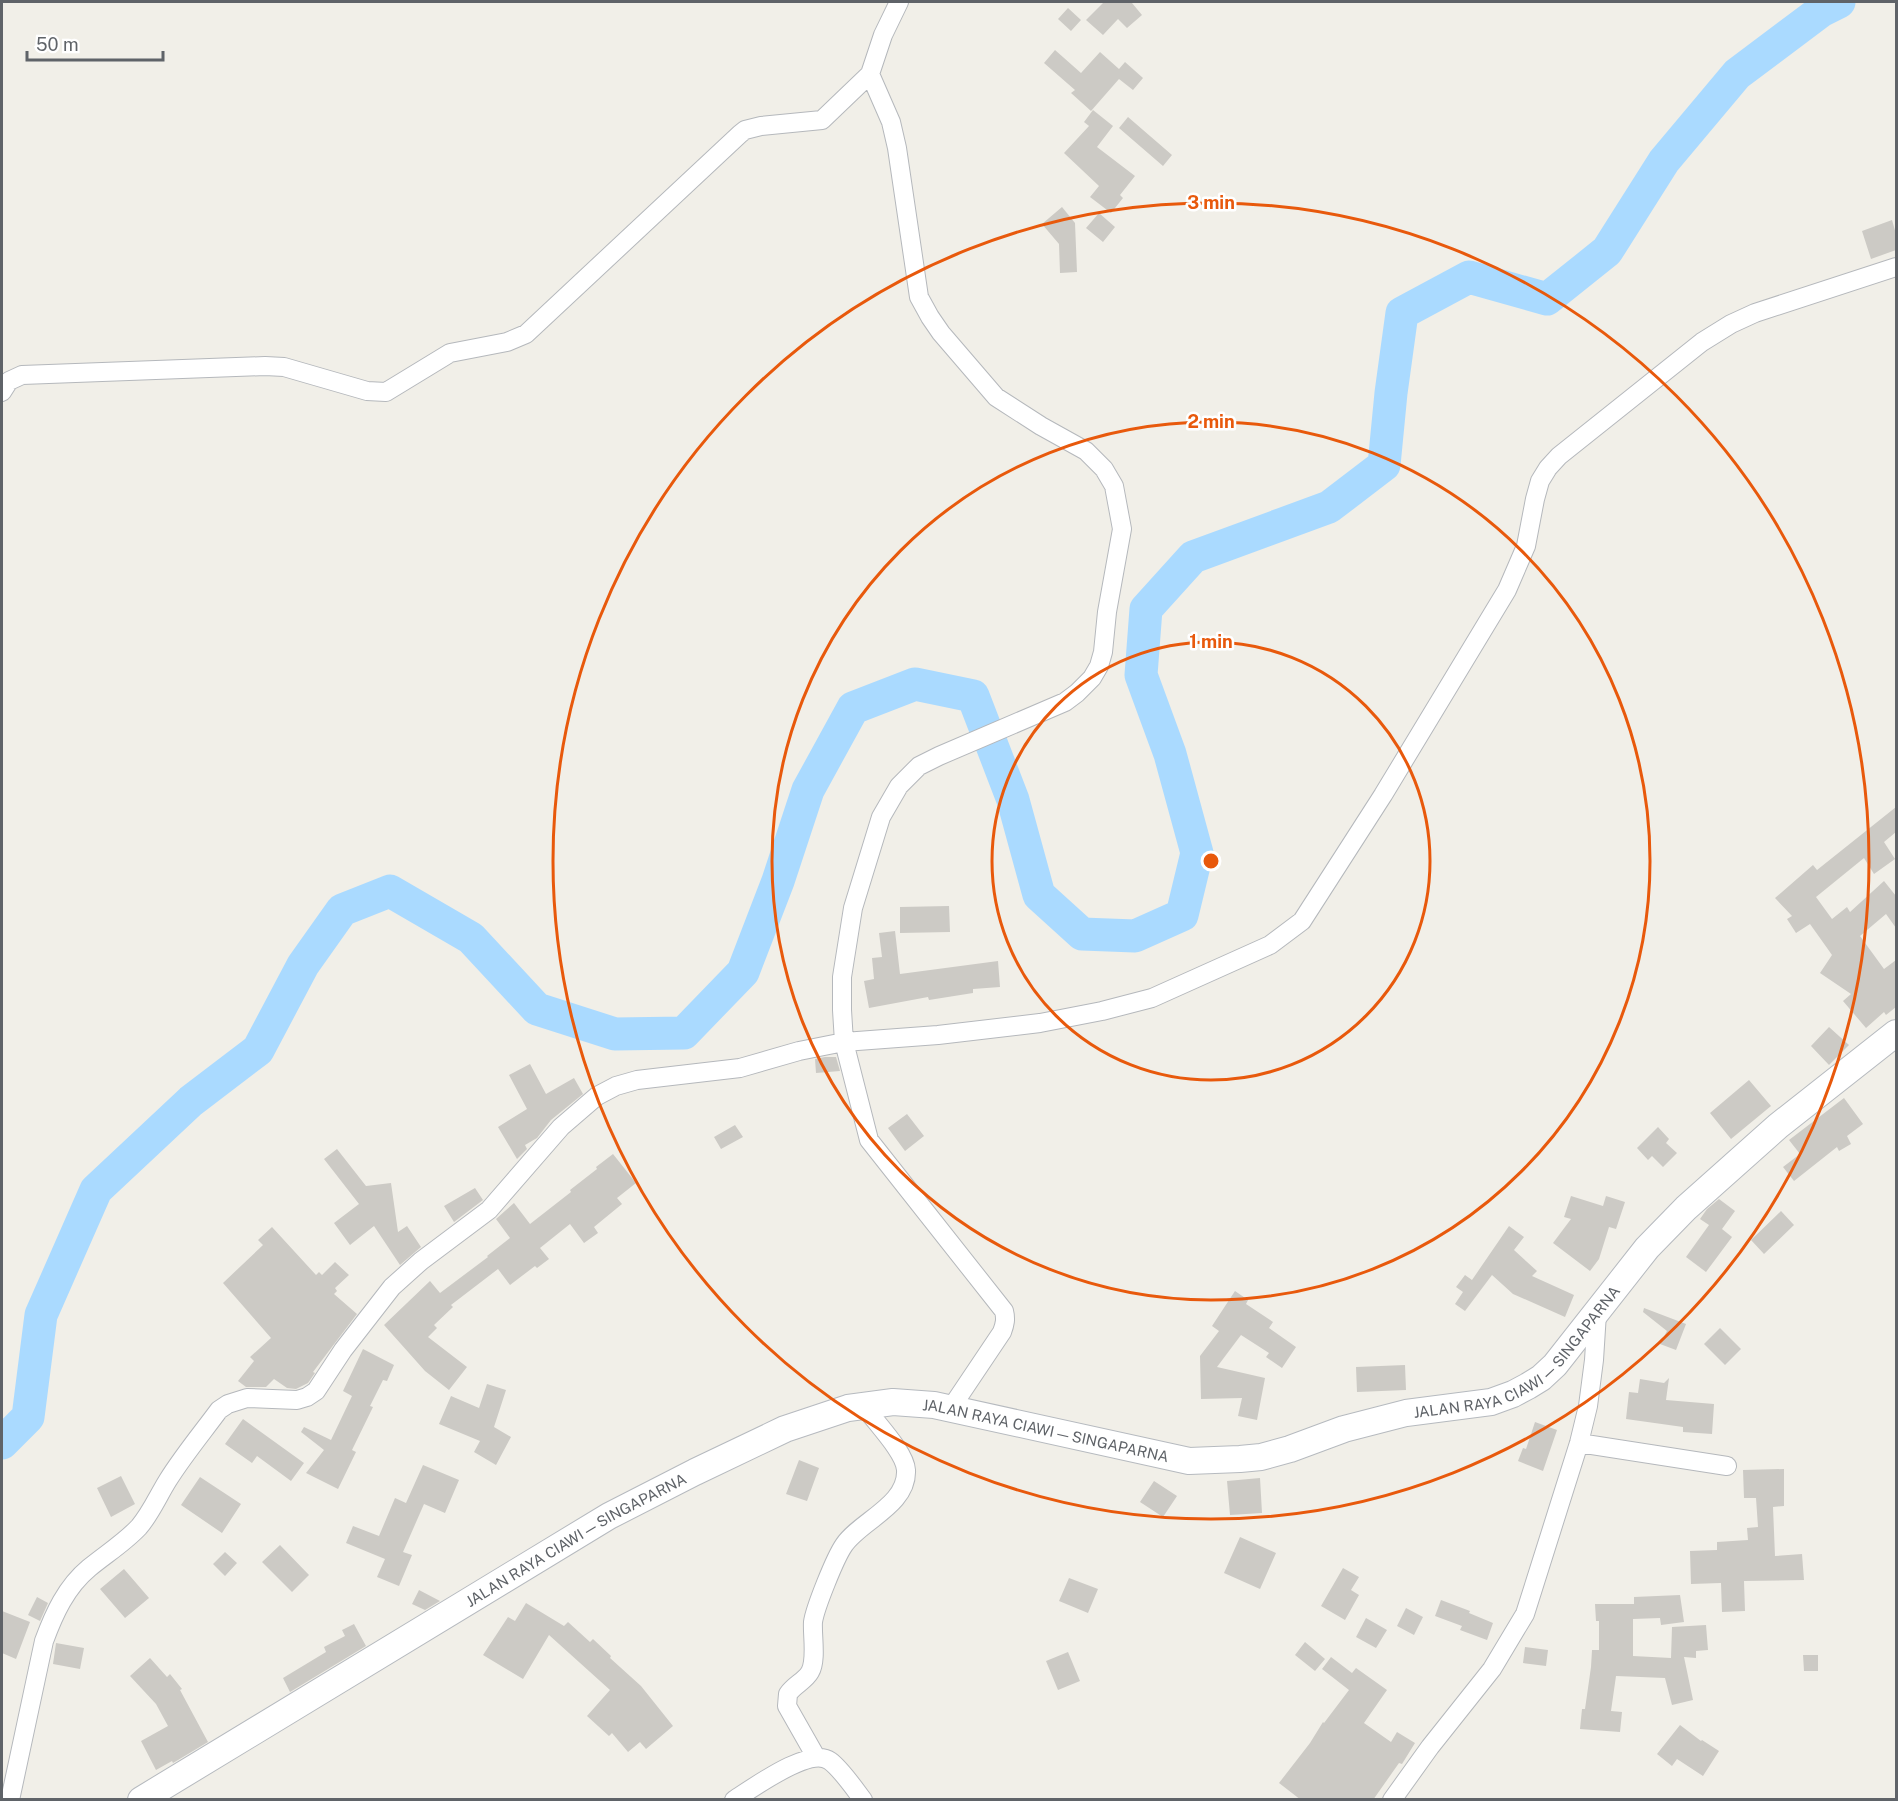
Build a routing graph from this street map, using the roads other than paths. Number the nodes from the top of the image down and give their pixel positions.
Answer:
1 (899, 2) edge
2 (870, 74) junction
3 (1896, 267) edge
4 (2, 392) edge
5 (1896, 1033) edge
6 (844, 1042) junction
7 (1597, 1313) junction
8 (864, 1406) junction
9 (951, 1408) junction
10 (1579, 1443) junction
11 (1727, 1466) dead end
12 (816, 1757) junction
13 (10, 1800) edge
14 (141, 1800) edge
15 (734, 1800) edge
16 (863, 1800) edge
17 (1392, 1800) edge

1 - 2 street
2 - 4 street
2 - 6 street
3 - 6 street
5 - 7 main road, JALAN RAYA CIAWI — SINGAPARNA
6 - 9 street
6 - 13 street
7 - 9 main road, JALAN RAYA CIAWI — SINGAPARNA
7 - 10 street
8 - 9 main road, JALAN RAYA CIAWI — SINGAPARNA
8 - 12 street
8 - 14 main road, JALAN RAYA CIAWI — SINGAPARNA
10 - 11 street
10 - 17 street
12 - 15 street
12 - 16 street

